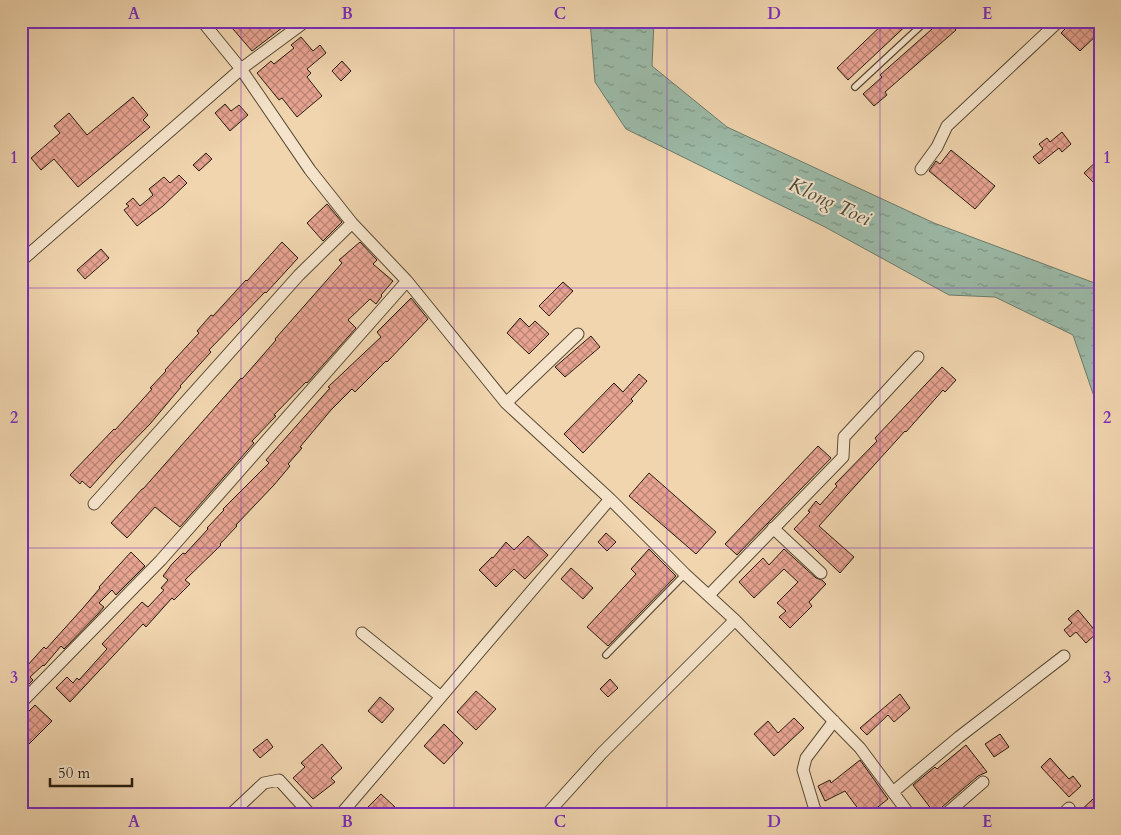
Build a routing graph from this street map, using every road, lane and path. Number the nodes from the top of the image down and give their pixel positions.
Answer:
1 (202, 21) edge
2 (306, 21) edge
3 (926, 21) edge
4 (1059, 21) edge
5 (241, 69) junction
6 (855, 87) dead end
7 (920, 169) dead end
8 (352, 223) junction
9 (21, 260) edge
10 (407, 281) junction
11 (578, 334) dead end
12 (918, 357) dead end
13 (506, 403) junction
14 (610, 499) junction
15 (94, 504) dead end
16 (774, 528) junction
17 (821, 573) dead end
18 (685, 574) junction
19 (710, 595) junction
20 (735, 620) junction
21 (362, 632) dead end
22 (606, 655) dead end
23 (1064, 656) dead end
24 (441, 697) junction
25 (21, 703) edge
26 (834, 722) junction
27 (984, 782) dead end
28 (893, 792) junction
29 (815, 810) dead end
30 (231, 814) edge
31 (310, 814) edge
32 (341, 814) edge
33 (547, 814) edge
34 (909, 814) edge
35 (946, 814) edge

1 - 5 street
2 - 5 street
3 - 6 lane
4 - 7 street
5 - 8 street
5 - 9 street
8 - 10 street
8 - 15 street
10 - 13 street
10 - 25 street
11 - 13 street
12 - 16 street
13 - 14 street
14 - 18 street
14 - 24 street
16 - 17 street
16 - 19 street
18 - 19 street
18 - 22 lane
19 - 20 street
20 - 26 street
20 - 33 street
21 - 24 street
23 - 28 street
24 - 32 street
26 - 28 street
26 - 29 street
27 - 35 street
28 - 34 street
30 - 31 street

